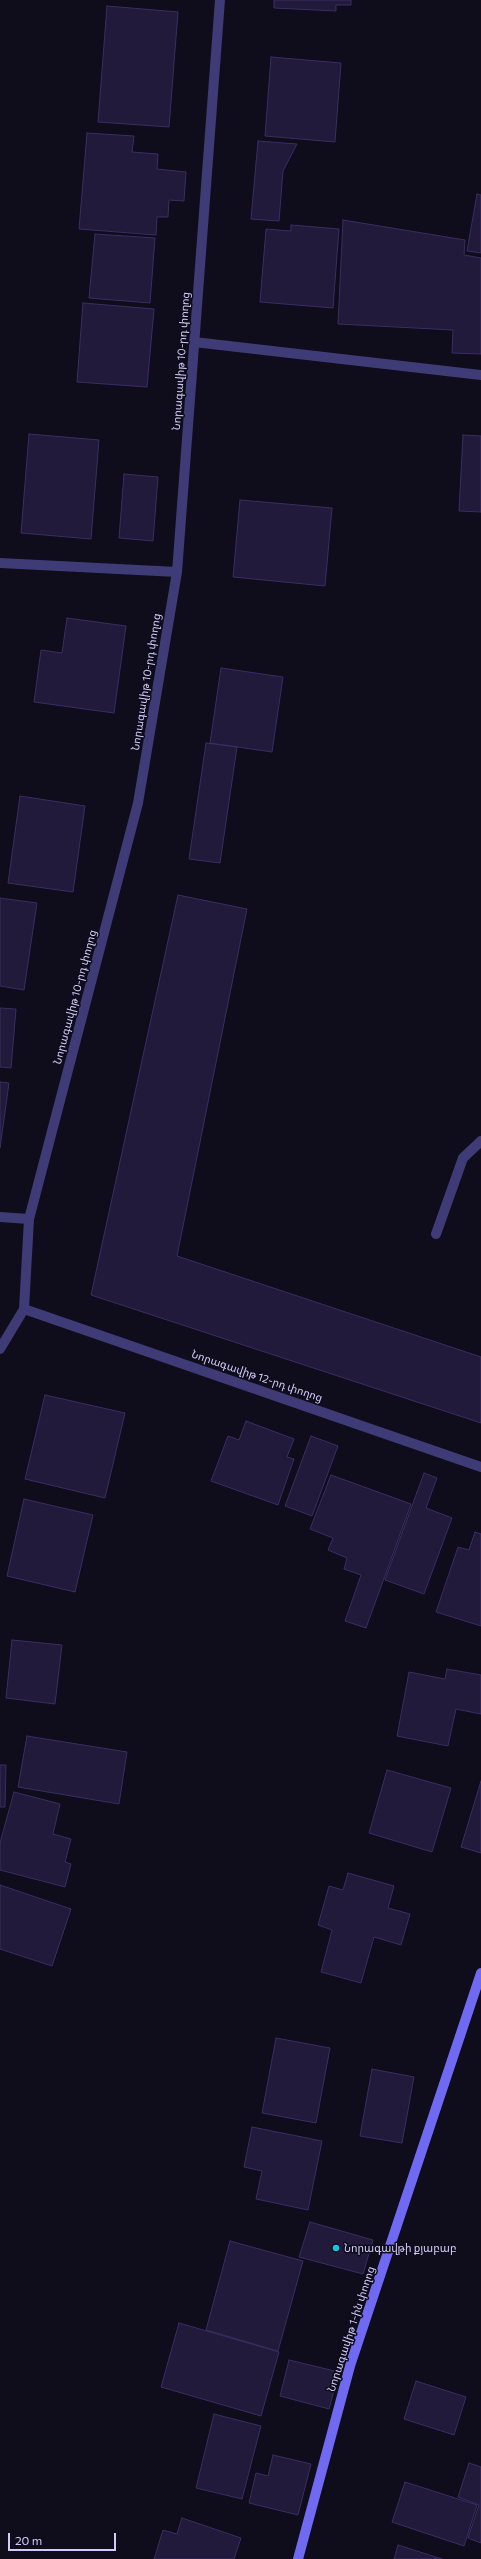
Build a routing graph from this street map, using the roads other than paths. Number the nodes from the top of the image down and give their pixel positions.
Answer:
1 (220, 0) edge
2 (194, 342) junction
3 (481, 375) edge
4 (0, 563) edge
5 (177, 572) junction
6 (481, 1141) edge
7 (0, 1218) edge
8 (30, 1219) junction
9 (436, 1234) dead end
10 (24, 1309) junction
11 (0, 1348) edge
12 (481, 1467) edge
13 (481, 1973) edge
14 (298, 2559) edge

1 - 2 street, Նորագավիթ 10-րդ փողոց
2 - 3 street
2 - 5 street, Նորագավիթ 10-րդ փողոց
4 - 5 street
5 - 8 street, Նորագավիթ 10-րդ փողոց
6 - 9 street
7 - 8 street
8 - 10 street, Նորագավիթ 10-րդ փողոց
10 - 11 street, Նորագավիթ 10-րդ փողոց
10 - 12 street, Նորագավիթ 12-րդ փողոց
13 - 14 main road, Նորագավիթ 1-ին փողոց

